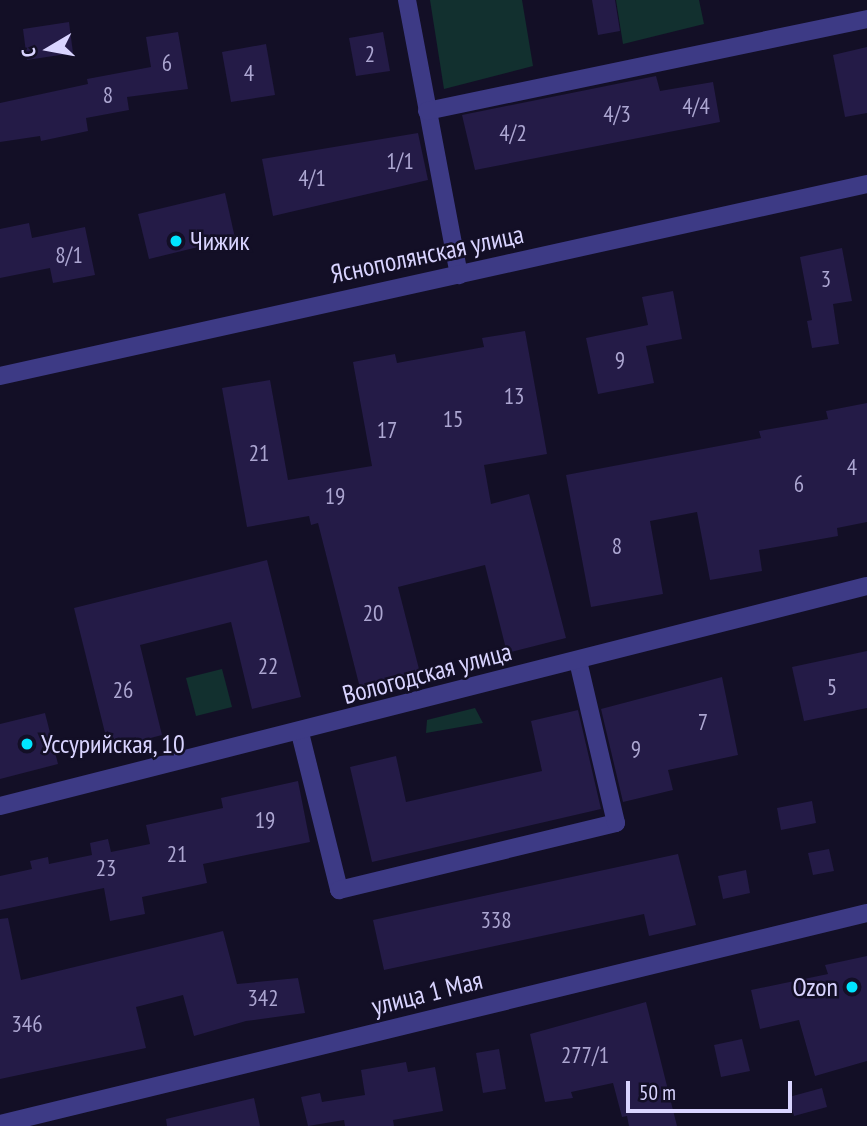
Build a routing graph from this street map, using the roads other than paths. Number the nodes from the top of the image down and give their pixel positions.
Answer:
1 (407, 0) edge
2 (867, 19) edge
3 (427, 111) junction
4 (866, 184) edge
5 (459, 275) junction
6 (0, 376) edge
7 (867, 586) edge
8 (578, 661) junction
9 (300, 733) junction
10 (0, 806) edge
11 (867, 913) edge
12 (0, 1124) edge

1 - 3 street
2 - 3 street
3 - 5 street
4 - 5 street, Яснополянская улица
5 - 6 street, Яснополянская улица
7 - 8 street, Вологодская улица
8 - 9 street, Вологодская улица
8 - 9 street
9 - 10 street, Вологодская улица
11 - 12 street, улица 1 Мая

